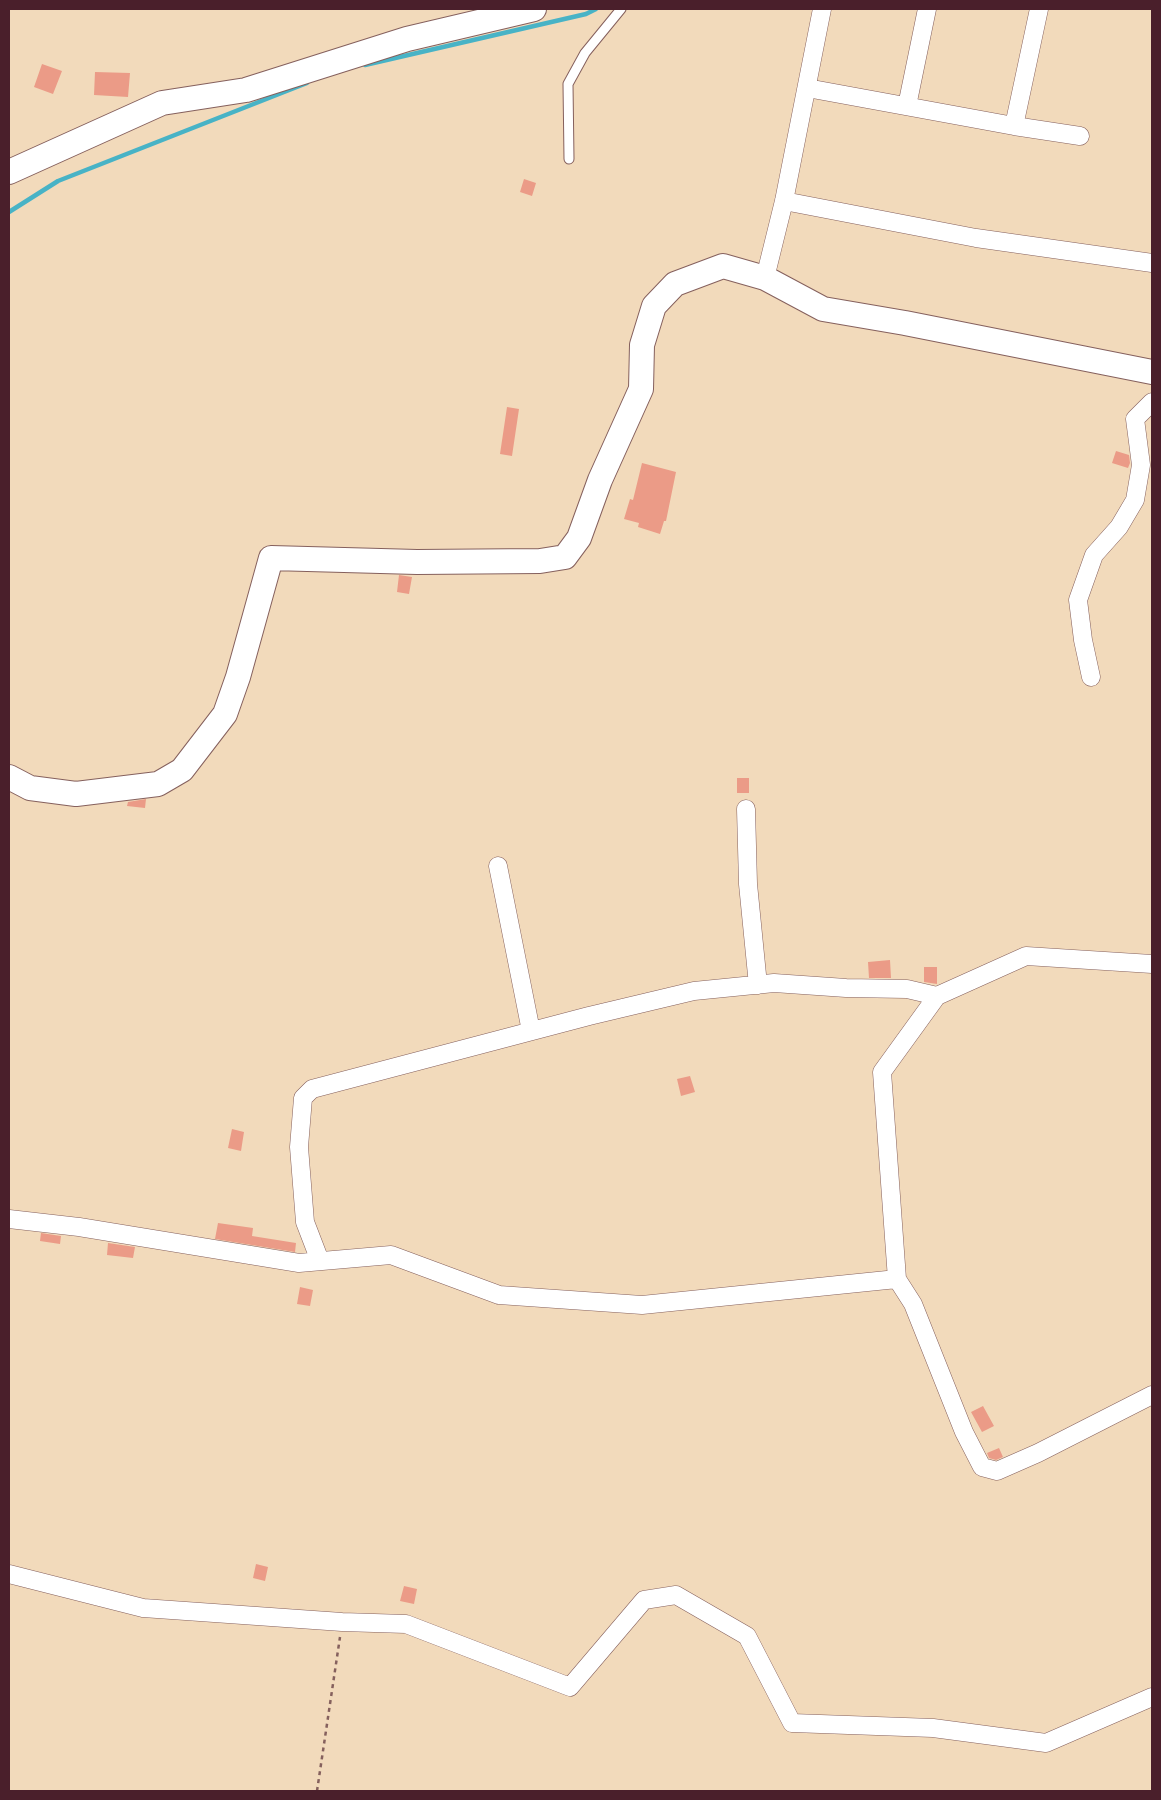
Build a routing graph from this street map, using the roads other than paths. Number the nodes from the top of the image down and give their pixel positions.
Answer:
1 (534, 9) edge
2 (621, 9) edge
3 (822, 9) edge
4 (926, 9) edge
5 (1039, 9) edge
6 (808, 88) junction
7 (907, 106) junction
8 (1014, 126) junction
9 (1080, 136) dead end
10 (569, 159) dead end
11 (9, 172) edge
12 (784, 201) junction
13 (1152, 263) edge
14 (765, 278) junction
15 (1152, 372) edge
16 (1152, 402) edge
17 (1091, 677) dead end
18 (9, 777) edge
19 (746, 809) dead end
20 (498, 866) dead end
21 (1152, 964) edge
22 (758, 985) junction
23 (937, 996) junction
24 (531, 1031) junction
25 (9, 1219) edge
26 (320, 1261) junction
27 (897, 1279) junction
28 (1152, 1395) edge
29 (9, 1574) edge
30 (1152, 1697) edge

1 - 11 street
2 - 10 lane
3 - 6 street
4 - 7 street
5 - 8 street
6 - 7 street
6 - 12 street
7 - 8 street
8 - 9 street
12 - 13 street
12 - 14 street
14 - 15 street
14 - 18 street
16 - 17 street
19 - 22 street
20 - 24 street
21 - 23 street
22 - 23 street
22 - 24 street
23 - 27 street
24 - 26 street
25 - 26 street
26 - 27 street
27 - 28 street
29 - 30 street

